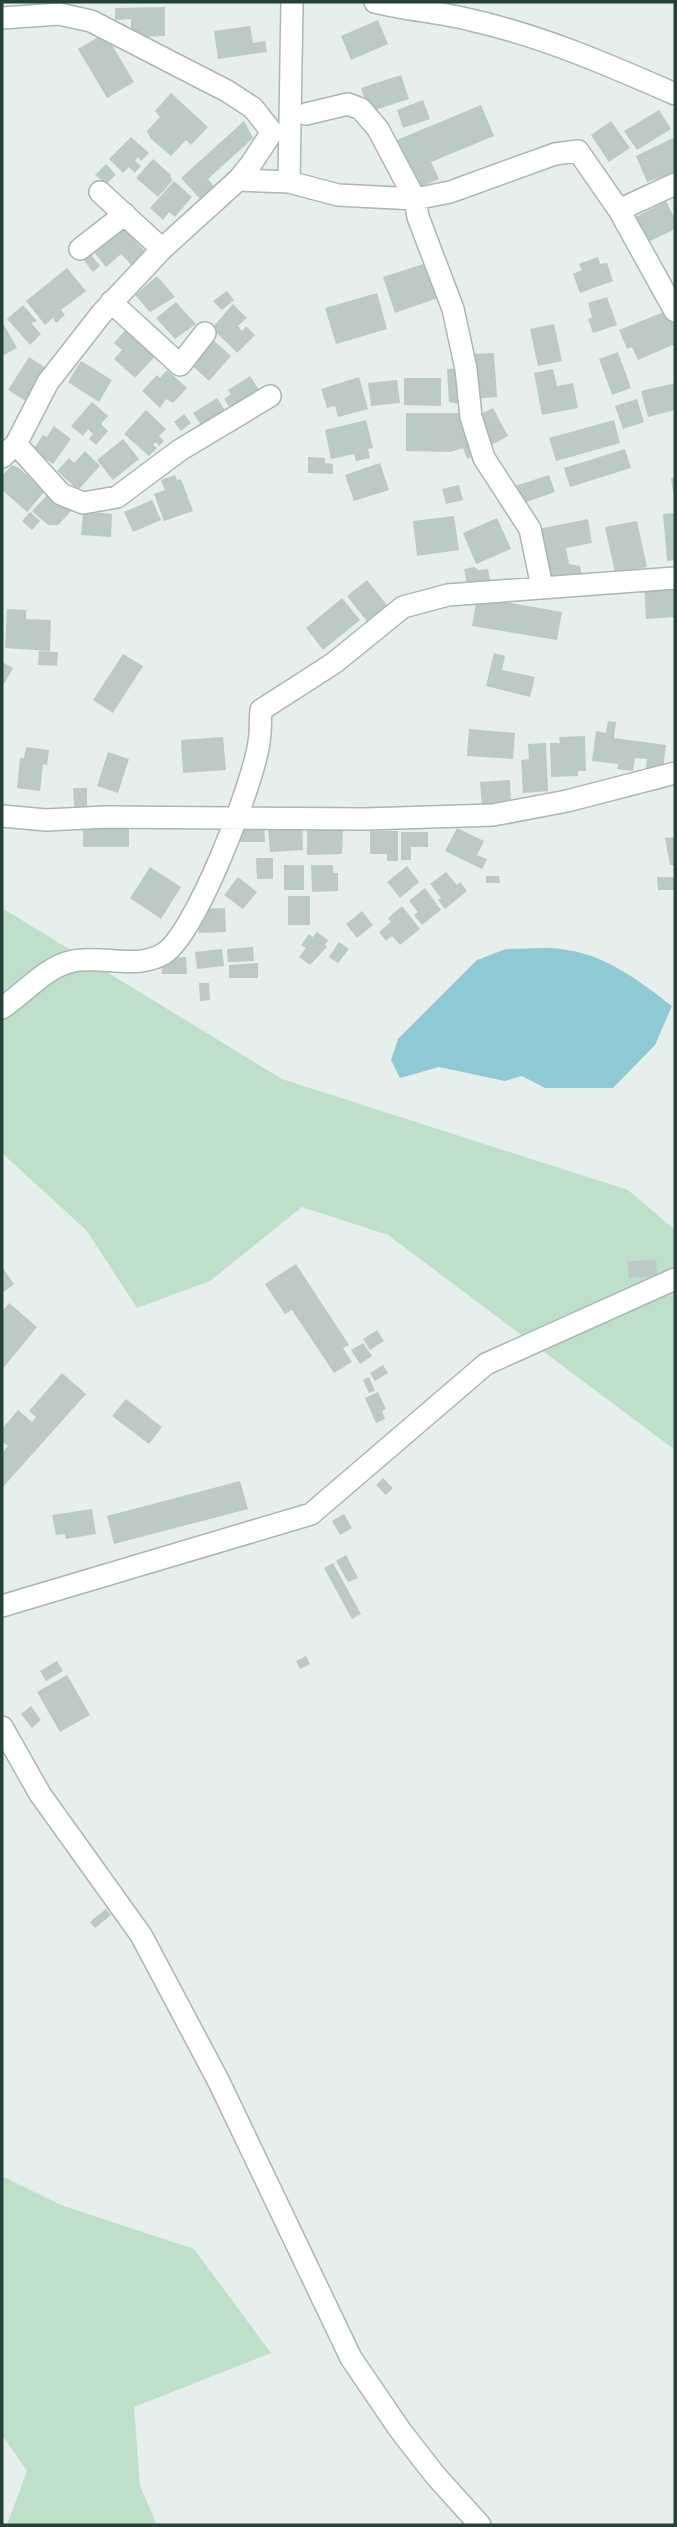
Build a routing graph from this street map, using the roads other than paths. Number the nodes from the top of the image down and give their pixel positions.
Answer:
1 (292, 2) edge
2 (375, 2) edge
3 (2, 18) edge
4 (675, 94) edge
5 (306, 114) dead end
6 (238, 180) junction
7 (289, 182) junction
8 (675, 184) edge
9 (100, 192) dead end
10 (415, 199) junction
11 (619, 210) junction
12 (125, 215) junction
13 (80, 250) dead end
14 (163, 250) junction
15 (111, 302) junction
16 (675, 311) edge
17 (205, 333) dead end
18 (270, 396) dead end
19 (9, 451) edge
20 (675, 578) edge
21 (542, 587) junction
22 (675, 774) edge
23 (2, 816) edge
24 (238, 817) junction
25 (2, 1008) edge
26 (675, 1279) edge
27 (2, 1606) edge
28 (2, 1727) edge
29 (480, 2525) edge

1 - 7 street
2 - 4 street
3 - 6 street
5 - 10 street
6 - 7 street
6 - 14 street
7 - 10 street
8 - 11 street
9 - 12 street
10 - 11 street
10 - 21 street
11 - 16 street
12 - 13 street
12 - 14 street
14 - 15 street
15 - 17 street
15 - 19 street
18 - 19 street
20 - 21 street
21 - 24 street
22 - 24 street
23 - 24 street
24 - 25 street
26 - 27 street
28 - 29 street

